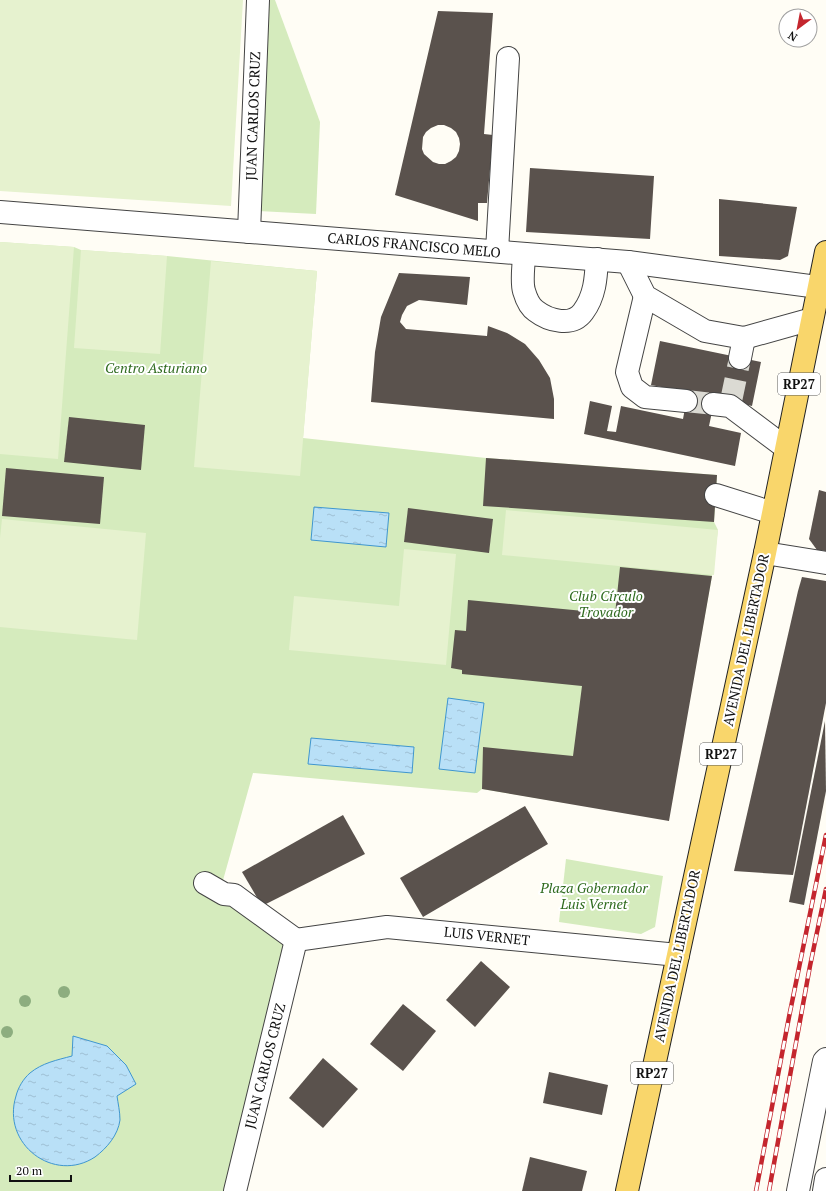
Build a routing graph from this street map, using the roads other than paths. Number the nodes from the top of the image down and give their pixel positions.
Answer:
1 (258, 0) edge
2 (508, 58) dead end
3 (0, 212) edge
4 (249, 232) junction
5 (497, 251) junction
6 (826, 252) edge
7 (524, 254) junction
8 (597, 259) junction
9 (628, 262) junction
10 (822, 288) edge
11 (645, 296) junction
12 (812, 319) junction
13 (686, 401) tunnel mouth
14 (725, 404) tunnel mouth
15 (786, 448) junction
16 (716, 495) dead end
17 (773, 513) junction
18 (765, 553) junction
19 (826, 563) edge
20 (205, 883) dead end
21 (296, 940) junction
22 (678, 955) junction
23 (826, 1059) edge
24 (826, 1179) edge
25 (235, 1191) edge
26 (627, 1191) edge
27 (798, 1191) edge
28 (824, 1191) edge

1 - 4 street, JUAN CARLOS CRUZ
2 - 5 street
3 - 4 street, CARLOS FRANCISCO MELO
4 - 5 street, CARLOS FRANCISCO MELO
5 - 7 street, CARLOS FRANCISCO MELO
6 - 10 main road, AVENIDA DEL LIBERTADOR / RP27
7 - 8 street, CARLOS FRANCISCO MELO
7 - 8 street
8 - 9 street, CARLOS FRANCISCO MELO
9 - 10 street, CARLOS FRANCISCO MELO
9 - 11 street
10 - 12 main road, AVENIDA DEL LIBERTADOR / RP27
11 - 12 street
11 - 13 street
12 - 15 main road, AVENIDA DEL LIBERTADOR / RP27
14 - 15 street
15 - 17 main road, AVENIDA DEL LIBERTADOR / RP27
16 - 17 street
17 - 18 main road, AVENIDA DEL LIBERTADOR / RP27
18 - 19 street
18 - 22 main road, AVENIDA DEL LIBERTADOR / RP27
20 - 21 street
21 - 22 street, LUIS VERNET
21 - 25 street, JUAN CARLOS CRUZ
22 - 26 main road, AVENIDA DEL LIBERTADOR / RP27
23 - 27 street
24 - 28 street

